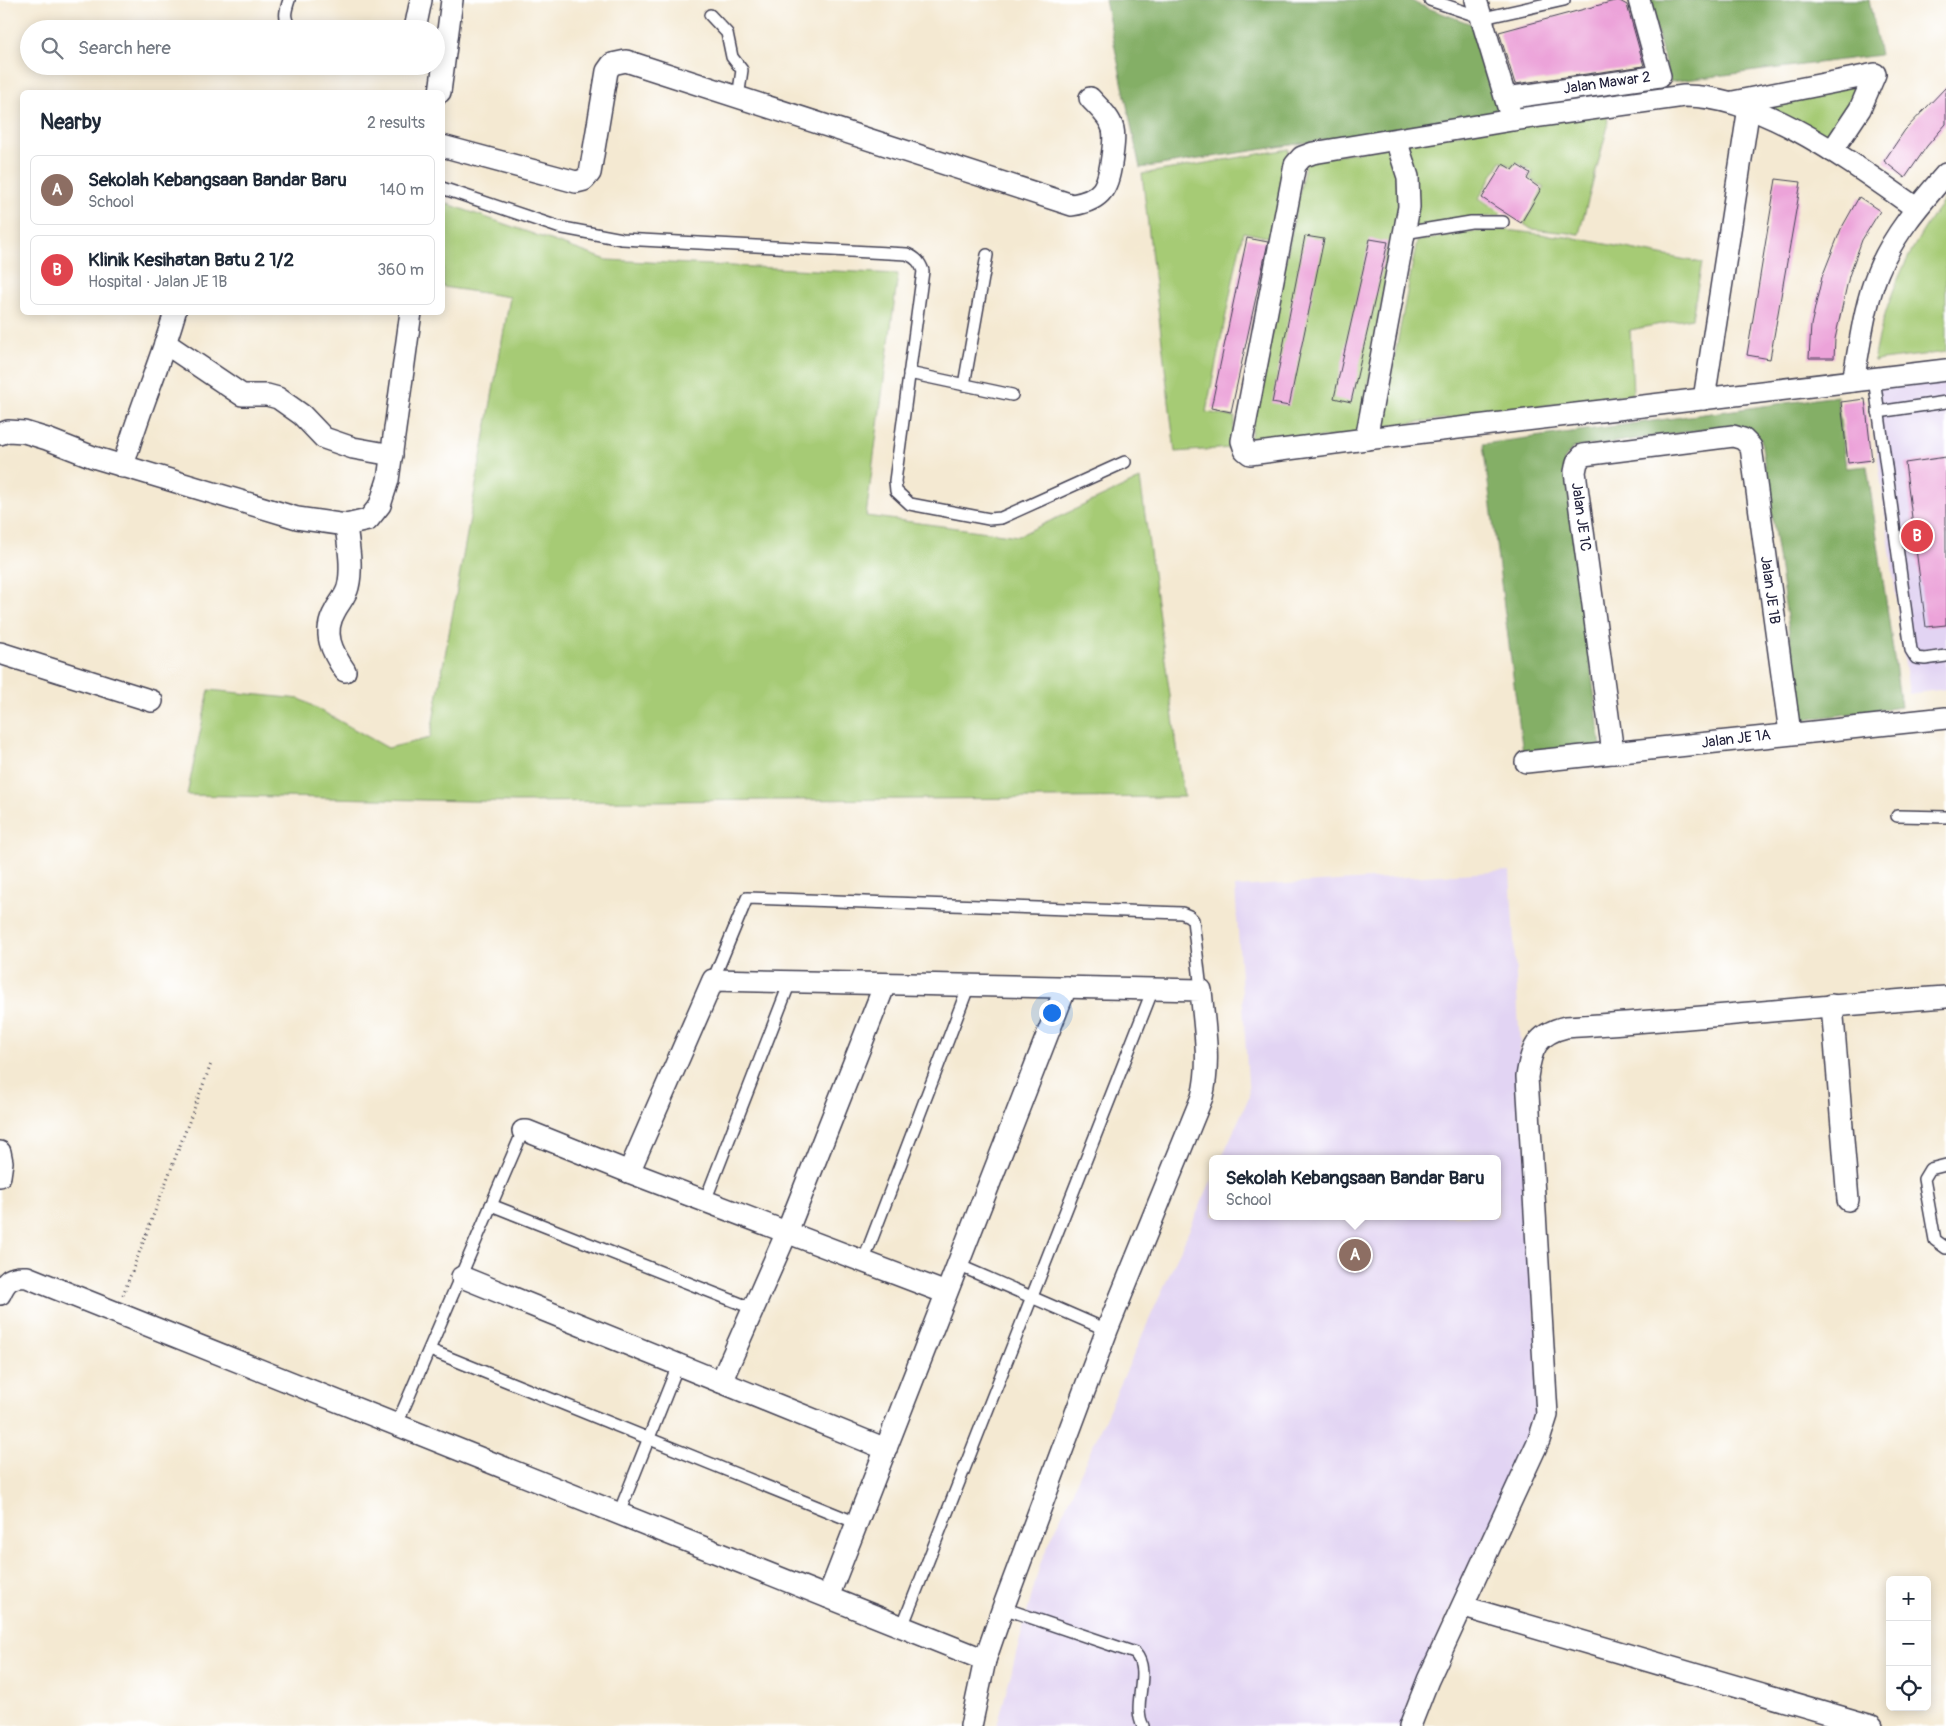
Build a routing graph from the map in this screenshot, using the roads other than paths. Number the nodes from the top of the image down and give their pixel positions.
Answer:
1 (289, 0) edge
2 (421, 0) edge
3 (452, 0) edge
4 (1430, 0) edge
5 (1564, 0) edge
6 (1639, 0) edge
7 (1480, 9) edge
8 (710, 15) dead end
9 (286, 20) edge
10 (417, 20) edge
11 (445, 34) edge
12 (440, 75) edge
13 (440, 90) edge
14 (738, 98) junction
15 (1090, 98) dead end
16 (1506, 98) junction
17 (1740, 105) junction
18 (1512, 120) junction
19 (1396, 140) junction
20 (445, 147) edge
21 (1832, 151) junction
22 (1946, 174) edge
23 (445, 189) edge
24 (1916, 208) junction
25 (1503, 222) dead end
26 (1404, 233) junction
27 (987, 255) dead end
28 (174, 315) edge
29 (411, 315) edge
30 (166, 343) junction
31 (1946, 370) edge
32 (909, 373) junction
33 (1874, 378) junction
34 (1853, 381) junction
35 (964, 385) junction
36 (1012, 395) dead end
37 (1704, 399) junction
38 (1946, 402) edge
39 (1878, 412) junction
40 (0, 434) edge
41 (1366, 439) junction
42 (1751, 447) joint
43 (392, 456) junction
44 (1126, 462) dead end
45 (123, 467) junction
46 (346, 525) junction
47 (0, 653) edge
48 (1946, 656) edge
49 (345, 672) dead end
50 (152, 701) dead end
51 (1946, 718) edge
52 (1790, 733) junction
53 (1613, 753) junction
54 (1526, 762) dead end
55 (1897, 816) dead end
56 (1946, 818) edge
57 (713, 980) junction
58 (790, 982) junction
59 (885, 984) junction
60 (969, 985) junction
61 (1066, 987) junction
62 (1153, 989) junction
63 (1201, 990) junction
64 (1946, 997) edge
65 (1832, 1005) junction
66 (523, 1131) joint
67 (0, 1152) edge
68 (1946, 1165) edge
69 (629, 1172) junction
70 (0, 1176) edge
71 (1848, 1200) dead end
72 (705, 1201) junction
73 (491, 1205) junction
74 (787, 1232) junction
75 (1946, 1248) edge
76 (863, 1262) junction
77 (958, 1265) junction
78 (462, 1276) junction
79 (946, 1293) junction
80 (0, 1294) edge
81 (1032, 1297) junction
82 (754, 1309) junction
83 (1107, 1330) junction
84 (430, 1350) junction
85 (678, 1364) junction
86 (721, 1382) junction
87 (397, 1424) junction
88 (649, 1438) junction
89 (886, 1449) junction
90 (619, 1513) junction
91 (857, 1523) junction
92 (828, 1597) junction
93 (1464, 1607) junction
94 (1003, 1608) junction
95 (902, 1627) junction
96 (985, 1660) junction
97 (971, 1726) edge
98 (1143, 1726) edge
99 (1410, 1726) edge
100 (1872, 1726) edge

1 - 9 lane
2 - 10 street
3 - 11 street
4 - 7 lane
5 - 7 lane
6 - 16 street, Jalan Mawar 2
7 - 16 street
8 - 14 lane
12 - 13 street
14 - 15 street
14 - 20 street
16 - 18 street
17 - 18 street
17 - 21 street
17 - 21 street
17 - 37 street
18 - 19 street
19 - 26 street
19 - 41 street
21 - 24 street
22 - 24 street
23 - 32 lane
24 - 34 street
25 - 26 lane
26 - 41 street
27 - 35 lane
28 - 30 street
29 - 43 street
30 - 43 street
30 - 45 street
31 - 33 street
32 - 35 lane
32 - 44 lane
33 - 34 street
33 - 39 lane
34 - 37 street
35 - 36 lane
37 - 41 street
38 - 39 lane
39 - 48 lane
40 - 45 street
42 - 52 street, Jalan JE 1B
42 - 53 street, Jalan JE 1C
43 - 46 street
45 - 46 street
46 - 49 street
47 - 50 street
51 - 52 street, Jalan JE 1A
52 - 53 street, Jalan JE 1A
53 - 54 street, Jalan JE 1A
55 - 56 lane
57 - 58 street
57 - 63 lane
57 - 69 street
58 - 59 street
58 - 72 lane
59 - 60 street
59 - 74 street
60 - 61 street
60 - 76 lane
61 - 62 street
61 - 77 street
62 - 63 street
62 - 81 lane
63 - 83 street
64 - 65 street
65 - 71 street
65 - 93 street
66 - 69 street
66 - 73 lane
67 - 70 street
68 - 75 lane
69 - 72 street
72 - 74 street
73 - 78 lane
73 - 82 lane
74 - 76 street
74 - 82 street
76 - 79 street
77 - 79 street
77 - 81 lane
78 - 84 lane
78 - 85 street
79 - 89 street
80 - 87 street
81 - 83 lane
81 - 95 lane
82 - 86 street
83 - 94 street
84 - 87 lane
84 - 88 lane
85 - 86 street
85 - 88 lane
86 - 89 street
87 - 90 street
88 - 90 lane
88 - 91 lane
89 - 91 street
90 - 92 street
91 - 92 street
92 - 95 street
93 - 99 street
93 - 100 street
94 - 96 street
94 - 98 lane
95 - 96 street
96 - 97 street

